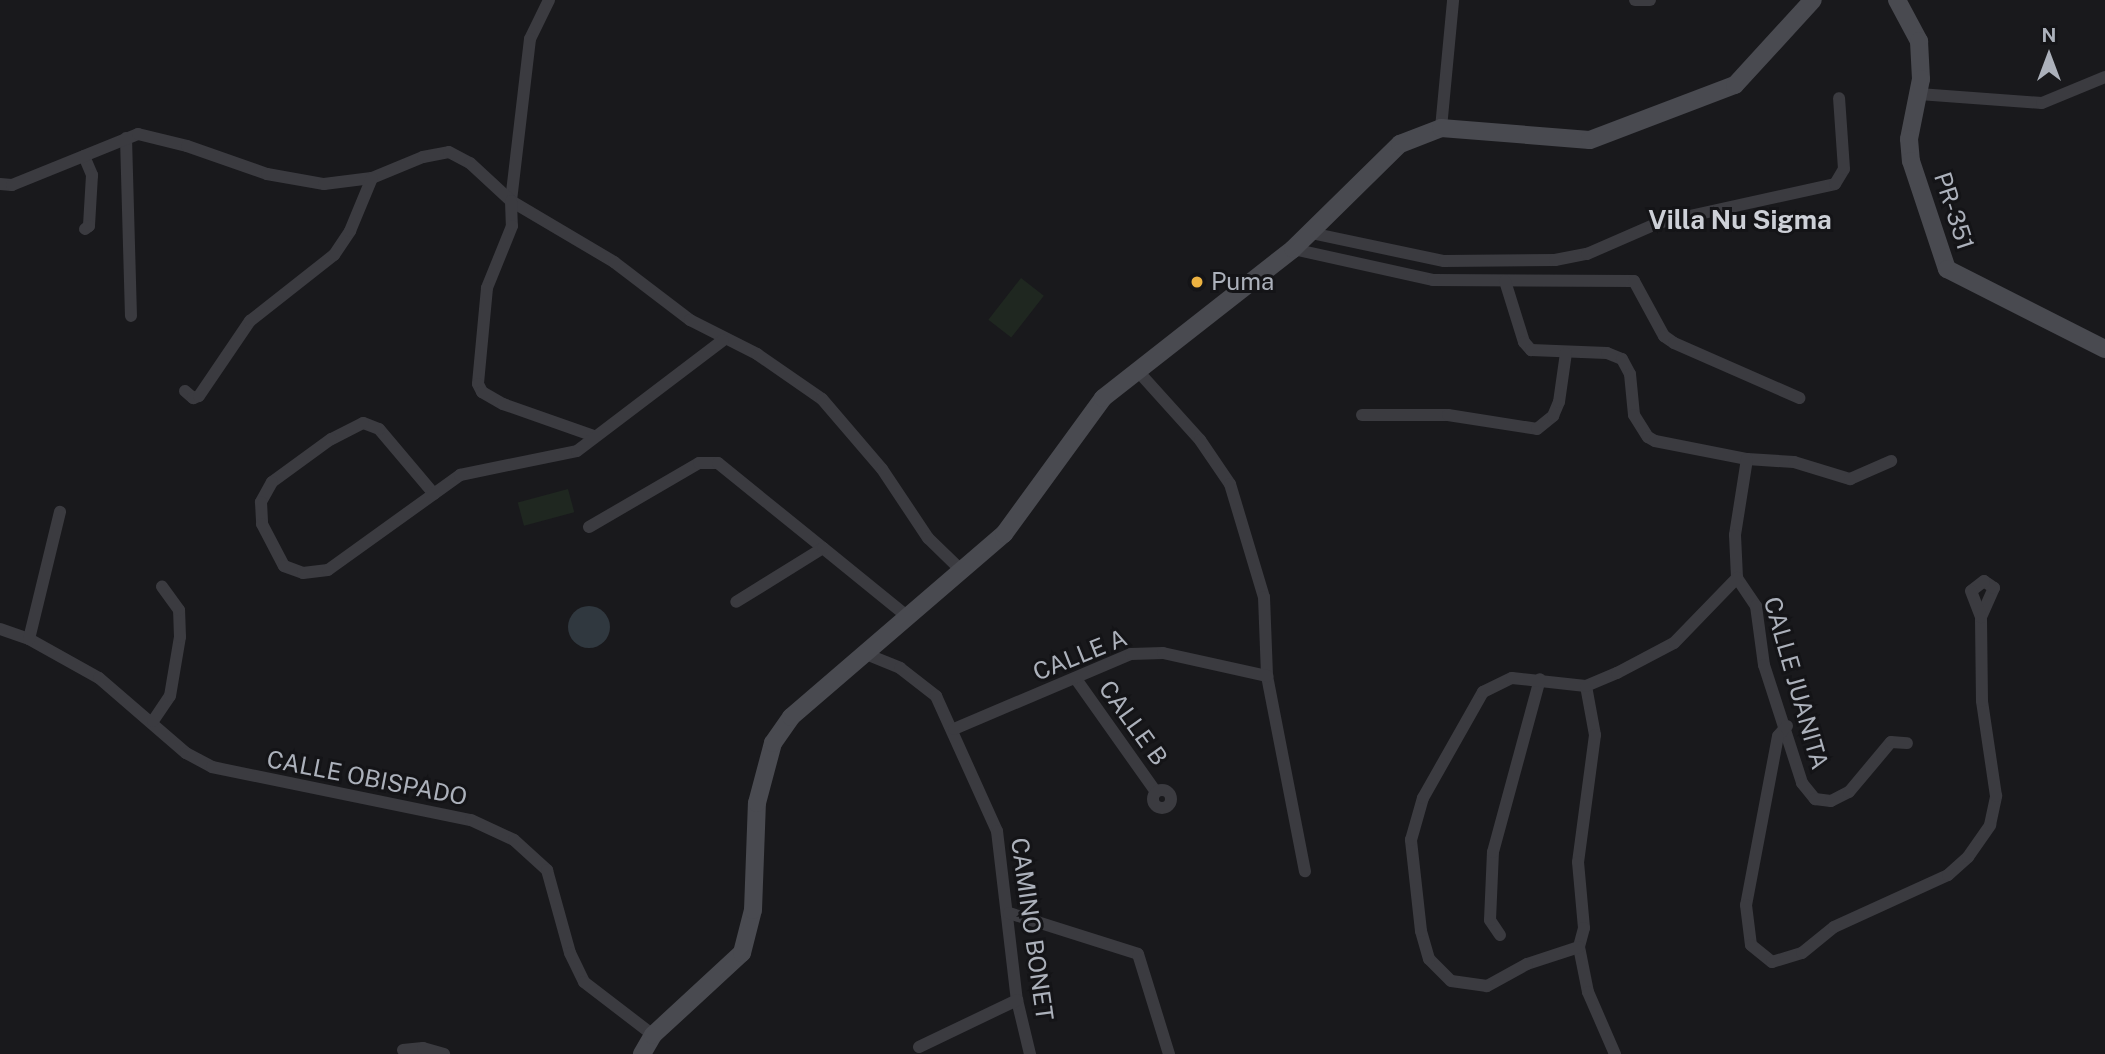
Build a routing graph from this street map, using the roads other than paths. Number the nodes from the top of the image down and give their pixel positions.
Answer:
1 (549, 0) edge
2 (1453, 0) edge
3 (1635, 0) edge
4 (1650, 0) edge
5 (1813, 0) edge
6 (1897, 0) edge
7 (2105, 77) edge
8 (1919, 94) junction
9 (1839, 98) dead end
10 (1441, 128) junction
11 (126, 138) junction
12 (84, 156) junction
13 (372, 178) junction
14 (0, 184) edge
15 (511, 201) junction
16 (85, 229) dead end
17 (1311, 233) junction
18 (1293, 249) junction
19 (1505, 281) junction
20 (131, 316) dead end
21 (723, 340) junction
22 (2105, 349) edge
23 (1566, 353) junction
24 (1136, 369) junction
25 (185, 391) dead end
26 (1800, 398) dead end
27 (1362, 415) dead end
28 (594, 436) junction
29 (1746, 459) junction
30 (1891, 461) dead end
31 (434, 494) junction
32 (60, 513) dead end
33 (589, 527) dead end
34 (823, 548) junction
35 (963, 572) junction
36 (1737, 578) junction
37 (162, 587) dead end
38 (736, 602) dead end
39 (1981, 617) dead end
40 (909, 618) junction
41 (0, 629) edge
42 (29, 639) junction
43 (866, 654) junction
44 (1267, 676) junction
45 (1076, 679) junction
46 (1540, 679) junction
47 (1586, 686) junction
48 (153, 721) junction
49 (1787, 726) junction
50 (954, 729) junction
51 (1907, 743) dead end
52 (1156, 792) dead end
53 (1305, 871) dead end
54 (1009, 913) junction
55 (1500, 935) dead end
56 (1580, 947) junction
57 (1017, 1000) junction
58 (653, 1035) junction
59 (919, 1047) dead end
60 (403, 1050) dead end
61 (444, 1054) edge
62 (642, 1054) edge
63 (1030, 1054) edge
64 (1169, 1054) edge
65 (1615, 1054) edge

1 - 15 street
2 - 10 street
3 - 4 street
5 - 10 main road
6 - 8 main road, PR-351 / PR-351
7 - 8 street
8 - 22 main road, PR-351 / PR-351
9 - 17 street
10 - 17 main road
11 - 12 street
11 - 13 street
11 - 20 street
12 - 14 street
12 - 16 street
13 - 15 street
13 - 25 street
15 - 21 street
15 - 28 street
17 - 18 main road
18 - 19 street
18 - 24 main road
19 - 23 street
19 - 26 street
21 - 28 street
21 - 35 street
23 - 27 street
23 - 29 street
24 - 35 main road
24 - 44 street
28 - 31 street
29 - 30 street
29 - 36 street, CALLE JUANITA
31 - 31 street
32 - 42 street
33 - 34 street
34 - 38 street
34 - 40 street
35 - 40 main road
36 - 47 street
36 - 49 street, CALLE JUANITA
37 - 48 street
39 - 49 street
40 - 43 main road
41 - 42 street, CALLE OBISPADO
42 - 48 street, CALLE OBISPADO
43 - 50 street, CAMINO BONET
43 - 58 main road
44 - 45 street, CALLE A
44 - 53 street
45 - 50 street, CALLE A
45 - 52 street, CALLE B
46 - 47 street
46 - 55 street
46 - 56 street
47 - 56 street
48 - 58 street, CALLE OBISPADO
49 - 51 street, CALLE JUANITA
50 - 54 street, CAMINO BONET
54 - 57 street, CAMINO BONET
54 - 64 street
56 - 65 street
57 - 59 street
57 - 63 street, CAMINO BONET
58 - 62 main road
60 - 61 street

